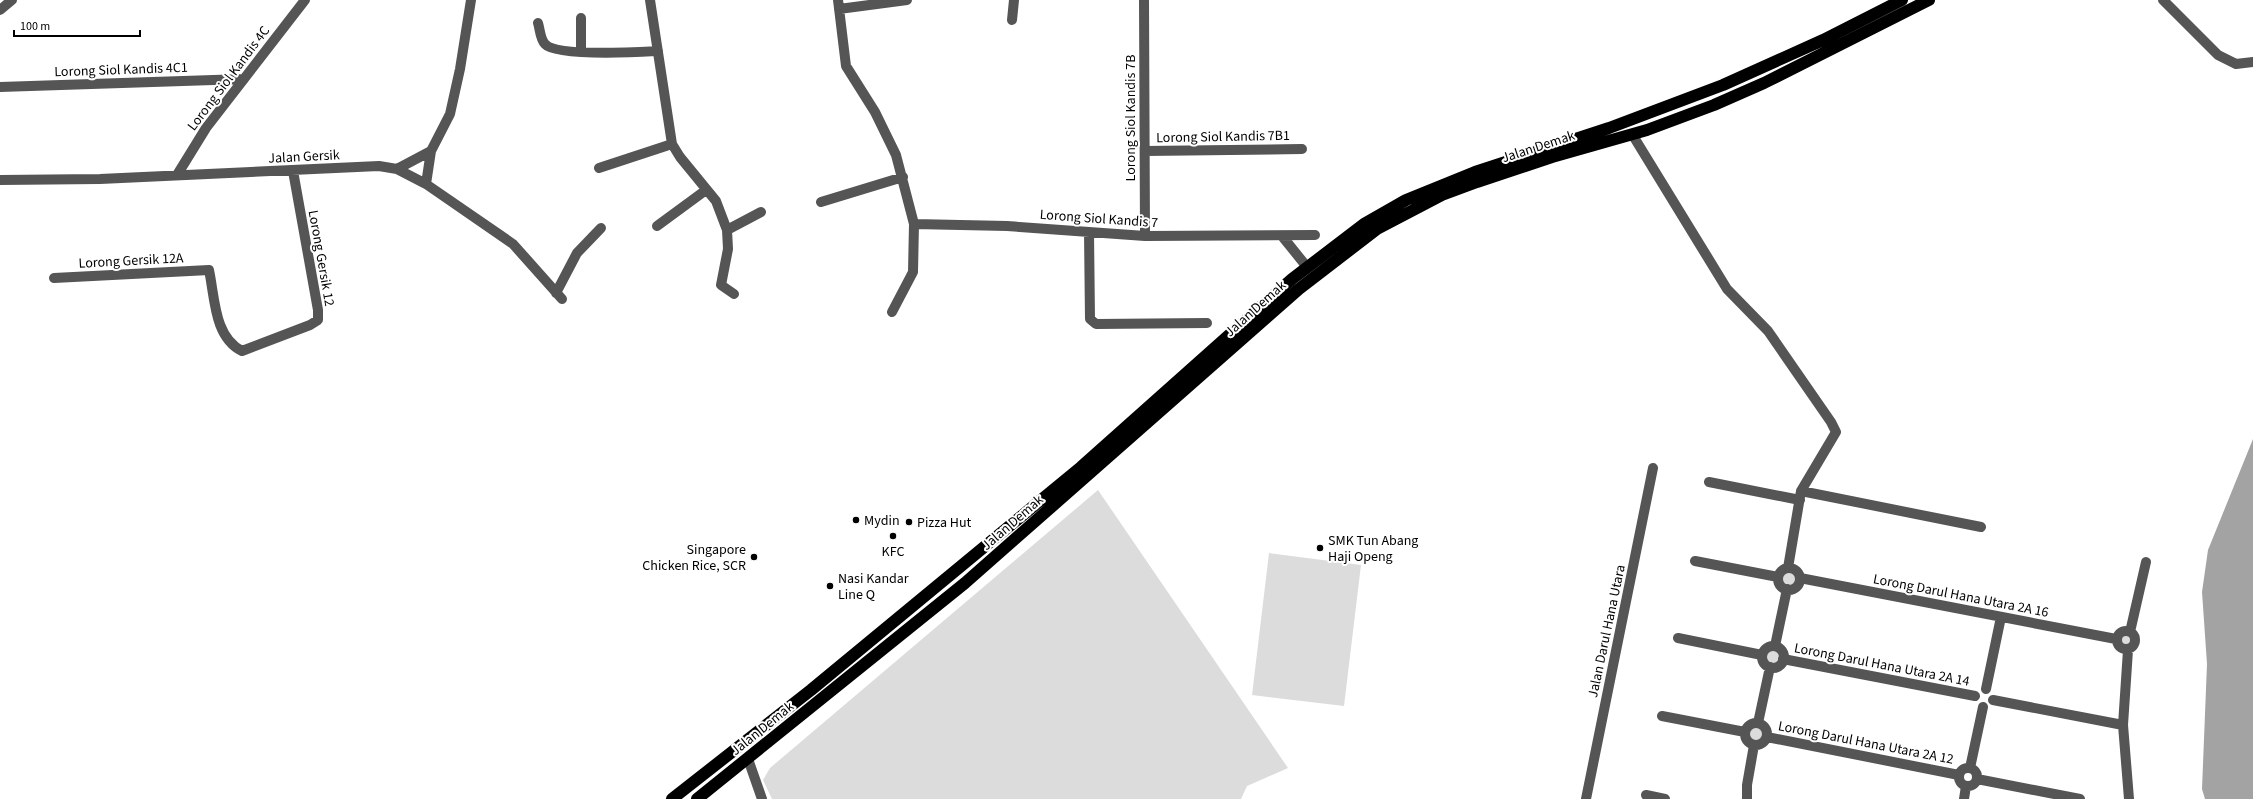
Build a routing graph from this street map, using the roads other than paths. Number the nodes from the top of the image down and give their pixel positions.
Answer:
1 (12, 0) edge
2 (305, 0) edge
3 (471, 0) edge
4 (650, 0) edge
5 (907, 0) edge
6 (1014, 0) edge
7 (1144, 0) edge
8 (1902, 0) edge
9 (1929, 0) edge
10 (2163, 0) edge
11 (839, 4) edge
12 (0, 10) edge
13 (581, 18) dead end
14 (1012, 20) dead end
15 (538, 23) dead end
16 (658, 51) junction
17 (581, 52) junction
18 (2253, 62) edge
19 (244, 79) junction
20 (0, 87) edge
21 (1632, 134) junction
22 (672, 144) junction
23 (1302, 149) dead end
24 (431, 151) junction
25 (1145, 151) junction
26 (599, 168) dead end
27 (397, 169) junction
28 (293, 171) junction
29 (177, 175) junction
30 (903, 177) junction
31 (0, 180) edge
32 (426, 184) junction
33 (706, 190) junction
34 (821, 202) dead end
35 (761, 212) dead end
36 (914, 224) junction
37 (657, 226) dead end
38 (601, 228) dead end
39 (727, 230) junction
40 (1089, 233) junction
41 (1315, 235) dead end
42 (1145, 236) junction
43 (1282, 236) junction
44 (1307, 266) junction
45 (209, 270) joint
46 (54, 278) dead end
47 (734, 294) dead end
48 (892, 312) dead end
49 (1207, 323) dead end
50 (1654, 468) dead end
51 (1709, 482) dead end
52 (1801, 495) junction
53 (1981, 527) dead end
54 (1695, 561) dead end
55 (2146, 562) dead end
56 (1788, 568) junction
57 (1778, 577) junction
58 (1800, 578) junction
59 (1787, 589) junction
60 (2001, 617) junction
61 (2130, 632) junction
62 (1678, 638) dead end
63 (2116, 639) junction
64 (1775, 646) junction
65 (2128, 650) junction
66 (1762, 655) junction
67 (1783, 659) junction
68 (1770, 667) junction
69 (1986, 689) junction
70 (1975, 696) junction
71 (1993, 700) junction
72 (1983, 707) junction
73 (1662, 716) dead end
74 (1758, 723) junction
75 (2123, 725) junction
76 (1746, 732) junction
77 (1767, 737) junction
78 (1754, 745) junction
79 (748, 759) junction
80 (1970, 768) junction
81 (1959, 775) junction
82 (1977, 779) junction
83 (1747, 785) junction
84 (1966, 786) junction
85 (1646, 795) dead end
86 (672, 799) edge
87 (697, 799) edge
88 (762, 799) edge
89 (1586, 799) edge
90 (1664, 799) edge
91 (1741, 799) edge
92 (1747, 799) edge
93 (1964, 799) edge
94 (2080, 799) edge
95 (2129, 799) edge

1 - 12 street
2 - 19 street, Lorong Siol Kandis 4C
3 - 24 street
4 - 16 street
5 - 11 street
6 - 14 street
7 - 25 street, Lorong Siol Kandis 7B
8 - 44 highway, Jalan Demak
9 - 21 highway, Jalan Demak
10 - 18 street
11 - 30 street
13 - 17 street
15 - 17 street
16 - 17 street
16 - 22 street
19 - 20 street, Lorong Siol Kandis 4C1
19 - 29 street, Lorong Siol Kandis 4C
21 - 52 street
21 - 79 highway, Jalan Demak
22 - 26 street
22 - 33 street
23 - 25 street, Lorong Siol Kandis 7B1
24 - 27 street
24 - 32 street
25 - 42 street, Lorong Siol Kandis 7B
27 - 28 street, Jalan Gersik
27 - 32 street, Jalan Gersik
28 - 29 street, Jalan Gersik
28 - 45 street, Lorong Gersik 12
29 - 31 street, Jalan Gersik
30 - 34 street
30 - 36 street
32 - 38 street, Jalan Gersik
33 - 37 street
33 - 39 street
35 - 39 street
36 - 40 street, Lorong Siol Kandis 7
36 - 48 street
39 - 47 street
40 - 42 street, Lorong Siol Kandis 7
40 - 49 street
41 - 43 street, Lorong Siol Kandis 7
42 - 43 street, Lorong Siol Kandis 7
43 - 44 street
44 - 86 highway, Jalan Demak
45 - 46 street, Lorong Gersik 12A
50 - 89 street, Jalan Darul Hana Utara
51 - 52 street
52 - 53 street
52 - 56 street
54 - 57 street
55 - 61 street
56 - 57 street
56 - 58 street
57 - 59 street
58 - 59 street
58 - 60 street, Lorong Darul Hana Utara 2A 16
59 - 64 street
60 - 63 street, Lorong Darul Hana Utara 2A 16
60 - 69 street
61 - 63 street
61 - 65 street
62 - 66 street
63 - 65 street
64 - 66 street
64 - 67 street
65 - 75 street
66 - 68 street
67 - 68 street
67 - 70 street, Lorong Darul Hana Utara 2A 14
68 - 74 street
69 - 70 street
69 - 71 street
70 - 72 street
71 - 72 street
71 - 75 street
72 - 80 street
73 - 76 street
74 - 76 street
74 - 77 street
75 - 95 street
76 - 78 street
77 - 78 street
77 - 81 street, Lorong Darul Hana Utara 2A 12
78 - 83 street
79 - 87 highway, Jalan Demak
79 - 88 street
80 - 81 street
80 - 82 street
81 - 84 street
82 - 84 street
82 - 94 street
83 - 91 street
83 - 92 street
84 - 93 street
85 - 90 street

